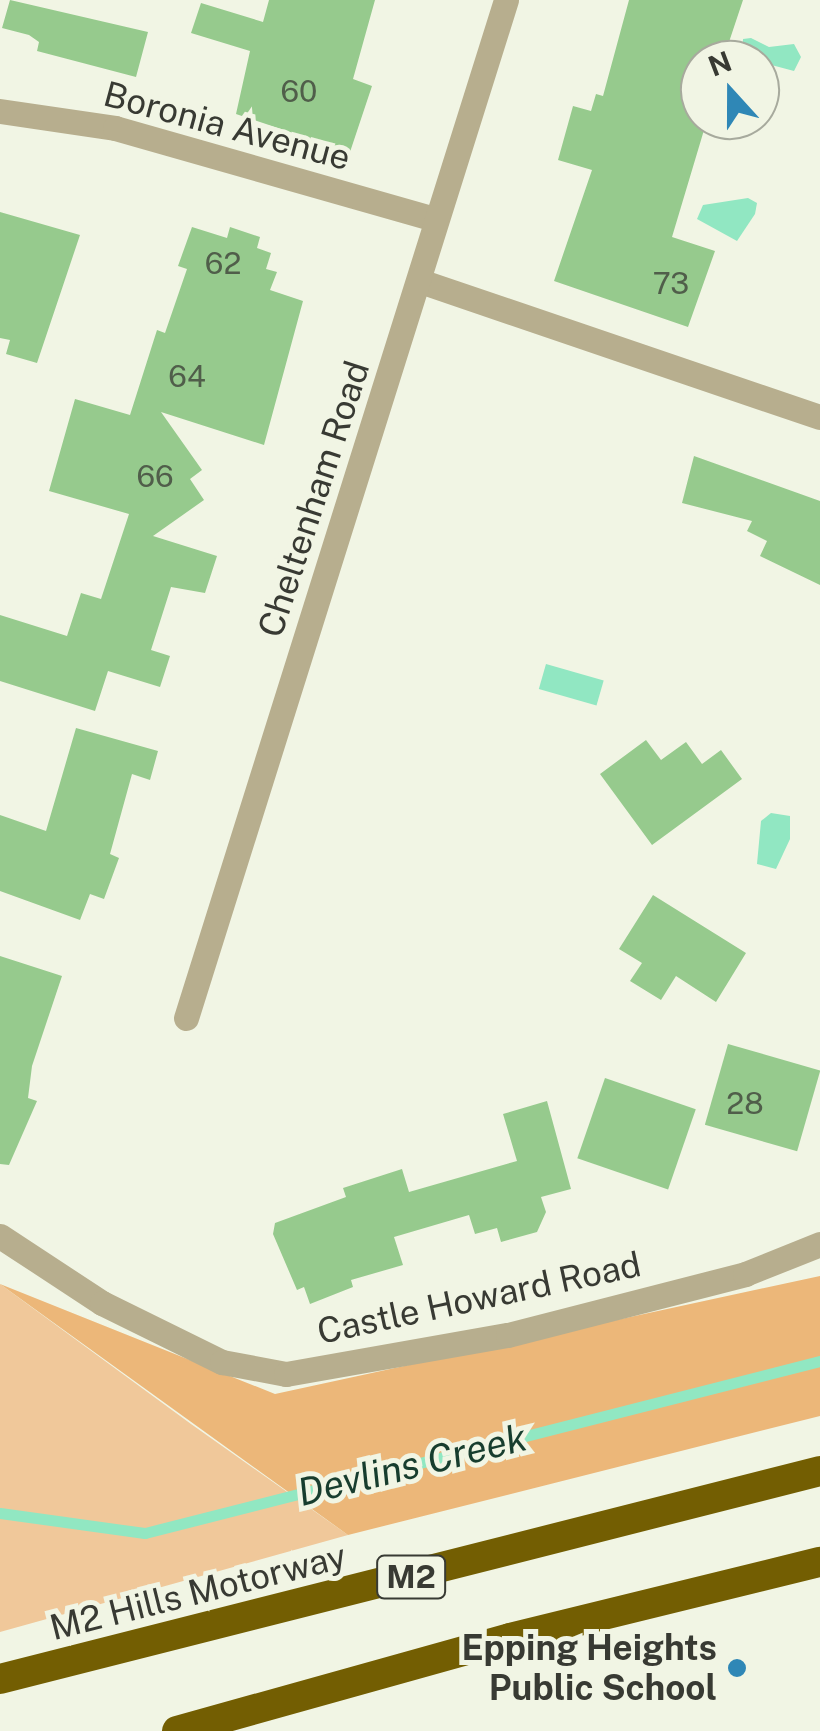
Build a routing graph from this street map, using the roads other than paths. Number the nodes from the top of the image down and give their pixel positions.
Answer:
1 (506, 0) edge
2 (0, 111) edge
3 (434, 219) junction
4 (420, 281) junction
5 (820, 416) edge
6 (186, 1018) dead end
7 (0, 1236) edge
8 (820, 1244) edge
9 (820, 1471) edge
10 (820, 1562) edge
11 (0, 1679) edge
12 (177, 1731) edge

1 - 3 street, Cheltenham Road
2 - 3 street, Boronia Avenue
3 - 4 street, Cheltenham Road
4 - 5 street
4 - 6 street, Cheltenham Road
7 - 8 street, Castle Howard Road
9 - 11 highway, M2 Hills Motorway / M2
10 - 12 highway, M2

